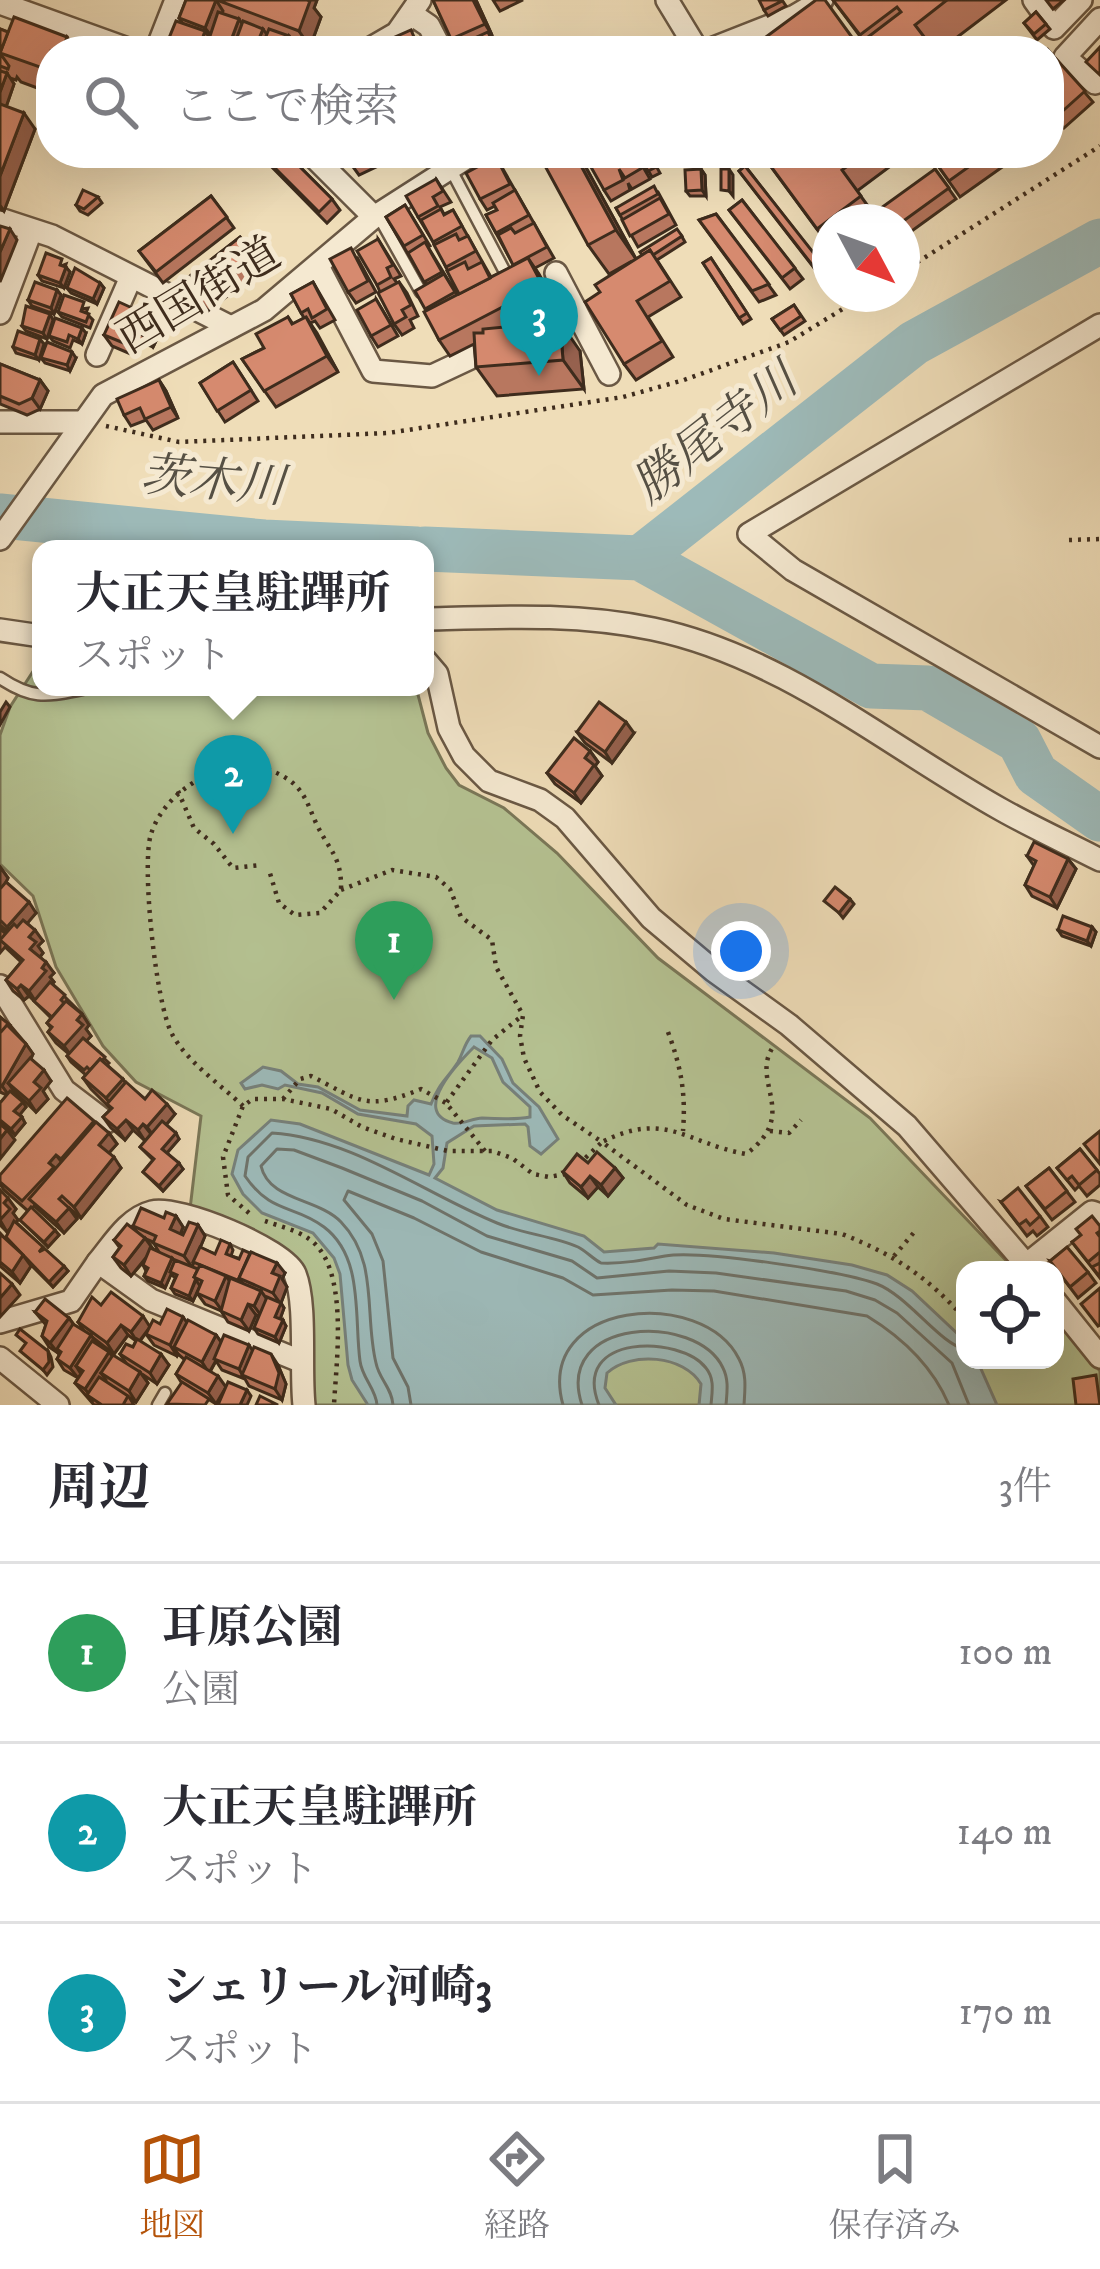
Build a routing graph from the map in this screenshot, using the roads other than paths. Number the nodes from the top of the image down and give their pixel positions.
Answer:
1 (176, 0) edge
2 (667, 0) edge
3 (822, 0) edge
4 (1034, 0) edge
5 (1081, 0) edge
6 (2, 2) edge
7 (417, 7) edge
8 (1100, 19) edge
9 (93, 36) edge
10 (162, 36) edge
11 (392, 36) edge
12 (434, 36) edge
13 (692, 36) edge
14 (742, 36) edge
15 (1095, 83) edge
16 (326, 168) edge
17 (446, 168) edge
18 (450, 168) edge
19 (376, 216) junction
20 (0, 219) edge
21 (31, 231) junction
22 (318, 266) junction
23 (556, 273) dead end
24 (506, 274) edge
25 (131, 278) junction
26 (421, 292) edge
27 (575, 309) junction
28 (0, 313) edge
29 (1100, 325) edge
30 (231, 327) junction
31 (97, 355) dead end
32 (609, 374) dead end
33 (0, 422) edge
34 (82, 422) junction
35 (0, 539) edge
36 (434, 619) edge
37 (0, 631) edge
38 (32, 635) edge
39 (434, 670) edge
40 (0, 678) edge
41 (32, 694) edge
42 (1100, 747) edge
43 (1100, 860) edge
44 (0, 986) edge
45 (106, 1122) edge
46 (1100, 1215) edge
47 (1023, 1261) edge
48 (1035, 1261) edge
49 (98, 1262) junction
50 (1064, 1312) edge
51 (0, 1322) edge
52 (0, 1358) edge
53 (1100, 1358) edge
54 (299, 1360) junction
55 (166, 1393) dead end
56 (58, 1405) edge
57 (158, 1405) edge
58 (304, 1405) edge

1 - 10 street
2 - 13 street
3 - 14 street
4 - 5 street
6 - 9 street
7 - 11 street
7 - 12 street
8 - 15 street
16 - 19 street
17 - 19 street, 西国街道
18 - 24 lane
19 - 22 street, 西国街道
19 - 26 lane
20 - 21 street
21 - 25 street
21 - 28 street
22 - 27 street
22 - 30 street, 西国街道
23 - 27 street
25 - 30 street
25 - 31 street
27 - 32 street
29 - 42 street
30 - 34 street, 西国街道
33 - 34 street
34 - 35 street, 西国街道
36 - 43 street
37 - 38 street
39 - 47 street
40 - 41 lane
44 - 45 street
46 - 48 street
49 - 51 street
49 - 54 street
49 - 54 street
50 - 53 street
52 - 56 street
54 - 58 street
55 - 57 lane

